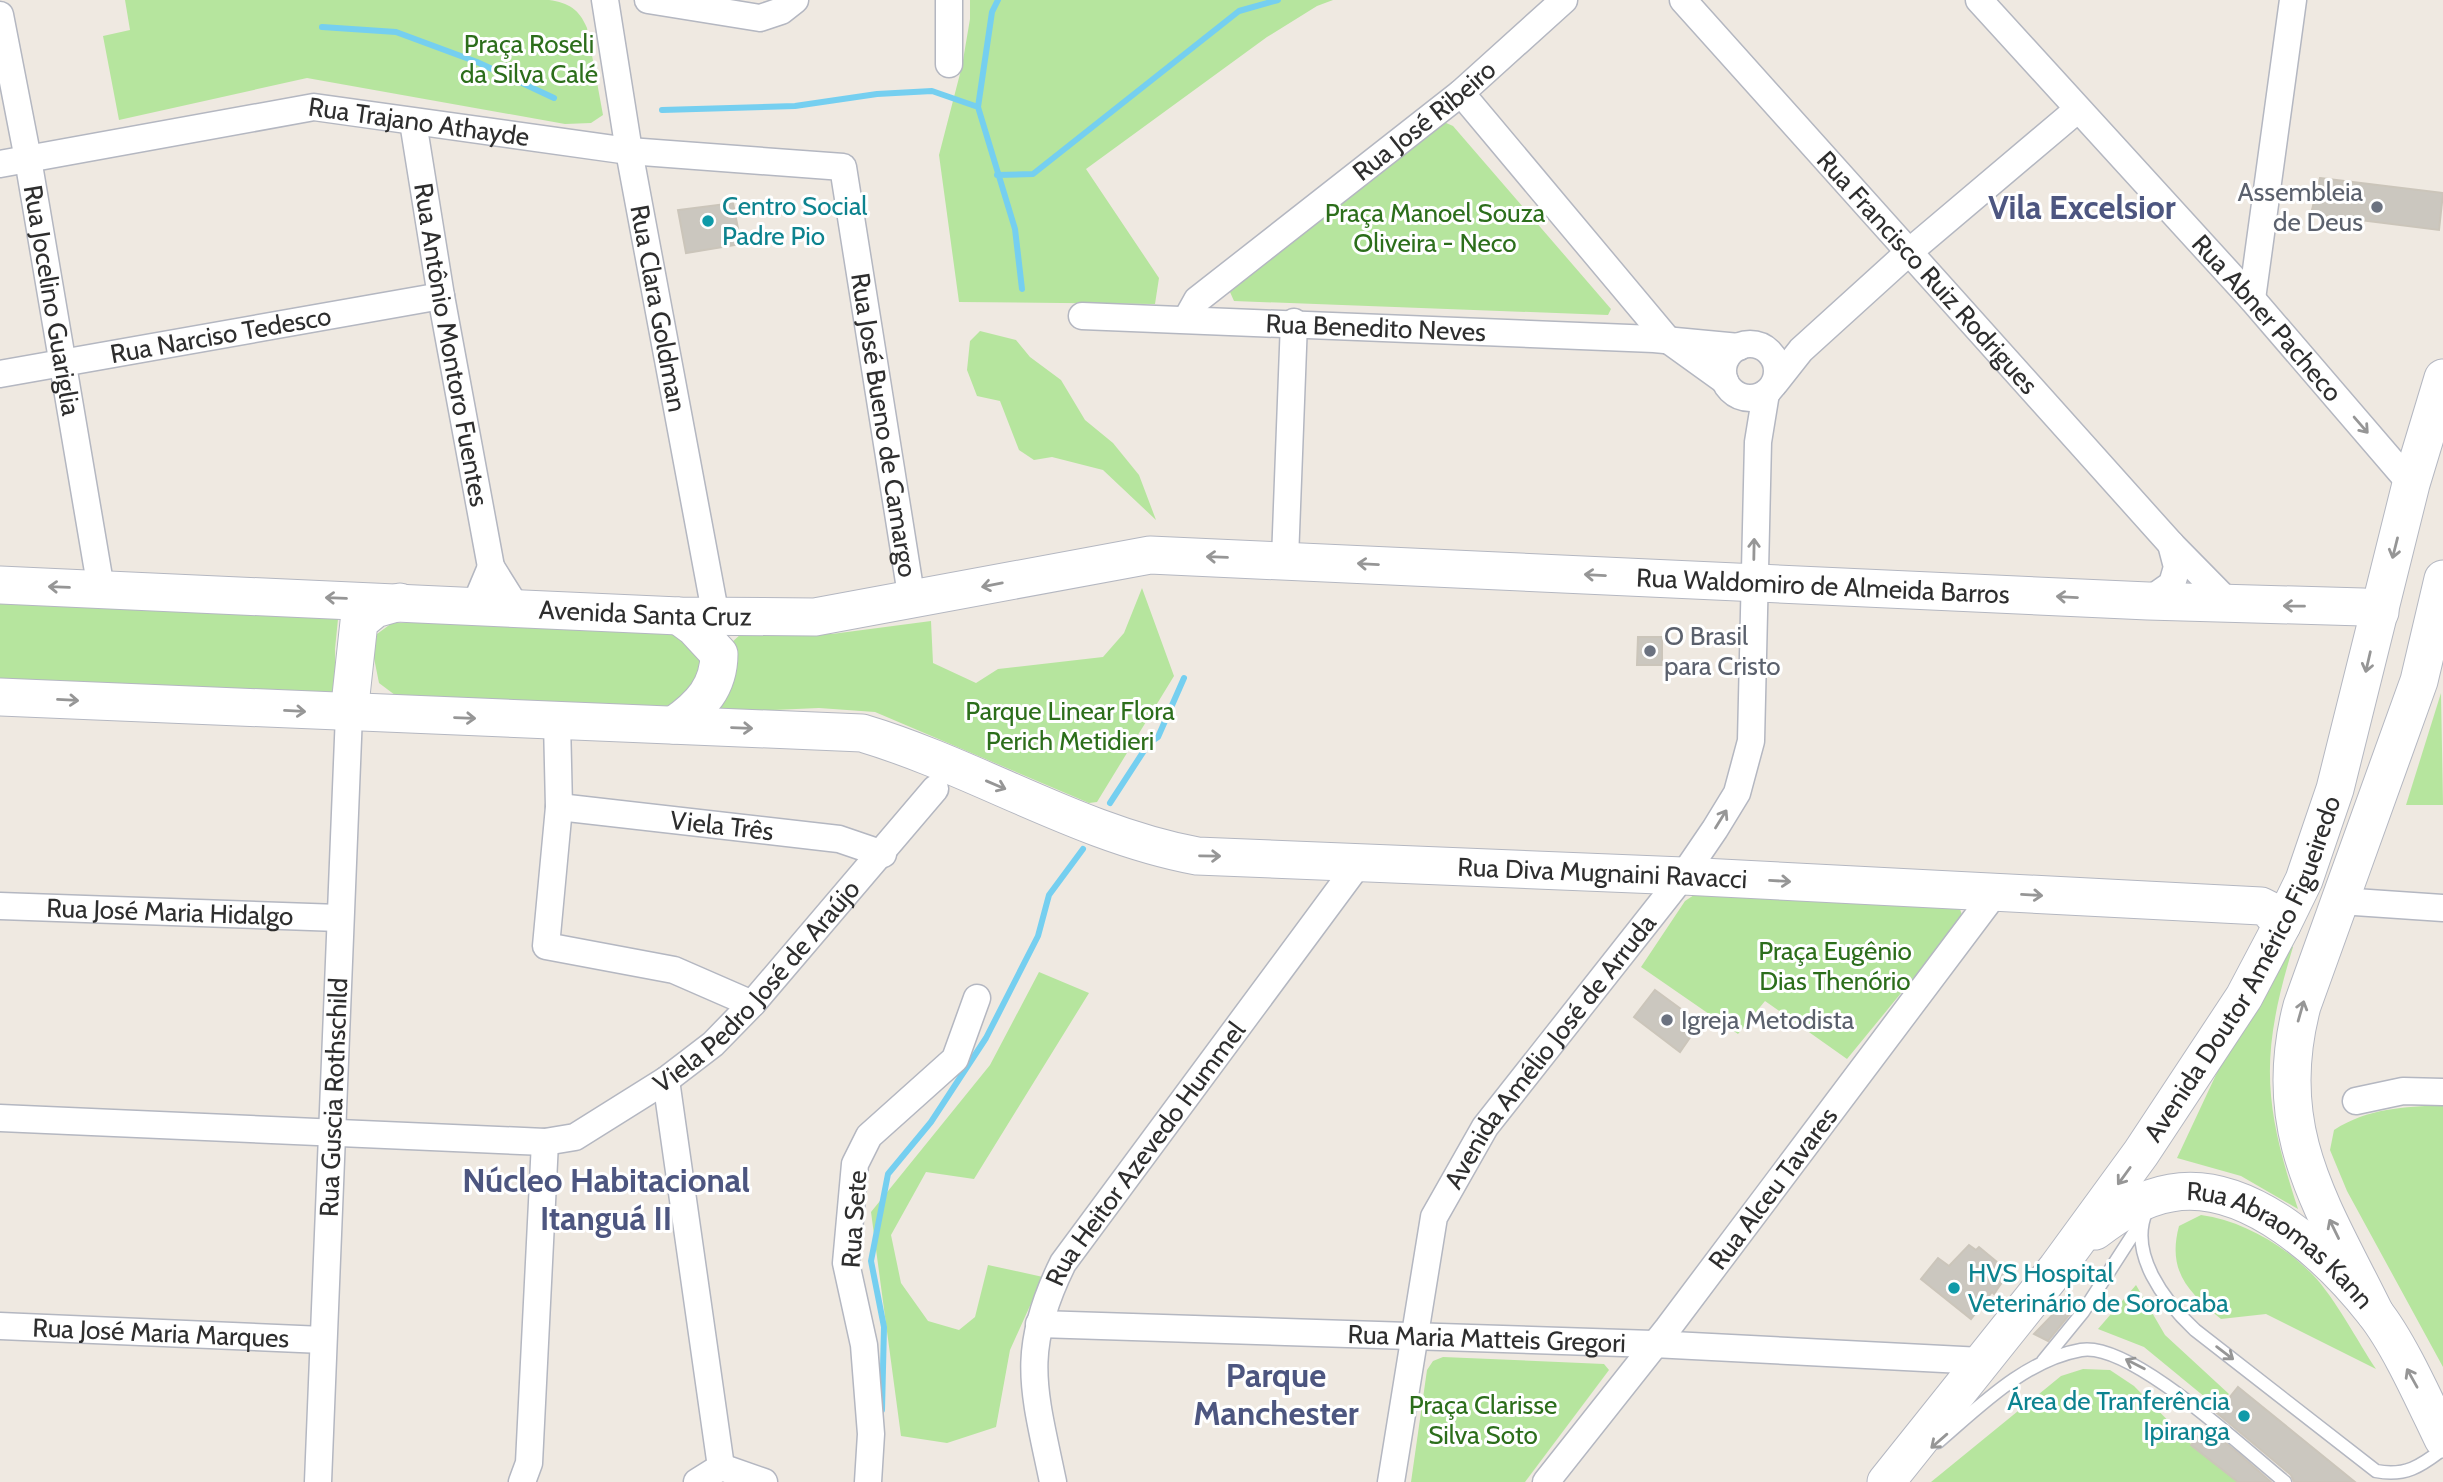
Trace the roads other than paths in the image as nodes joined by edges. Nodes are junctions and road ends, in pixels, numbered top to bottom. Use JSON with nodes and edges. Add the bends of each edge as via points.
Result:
{"nodes":[{"id":1,"x":605,"y":0,"type":"edge"},
{"id":2,"x":648,"y":0,"type":"edge"},
{"id":3,"x":795,"y":0,"type":"edge"},
{"id":4,"x":949,"y":0,"type":"edge"},
{"id":5,"x":1564,"y":0,"type":"edge"},
{"id":6,"x":1683,"y":0,"type":"edge"},
{"id":7,"x":1979,"y":0,"type":"edge"},
{"id":8,"x":2292,"y":0,"type":"edge"},
{"id":9,"x":0,"y":15,"type":"edge"},
{"id":10,"x":949,"y":64,"type":"dead end"},
{"id":11,"x":1461,"y":93,"type":"junction"},
{"id":12,"x":2077,"y":110,"type":"junction"},
{"id":13,"x":413,"y":122,"type":"junction"},
{"id":14,"x":629,"y":151,"type":"junction"},
{"id":15,"x":28,"y":159,"type":"junction"},
{"id":16,"x":0,"y":164,"type":"edge"},
{"id":17,"x":844,"y":167,"type":"joint"},
{"id":18,"x":1909,"y":252,"type":"junction"},
{"id":19,"x":441,"y":296,"type":"junction"},
{"id":20,"x":2252,"y":299,"type":"junction"},
{"id":21,"x":1082,"y":316,"type":"dead end"},
{"id":22,"x":1187,"y":318,"type":"junction"},
{"id":23,"x":1294,"y":322,"type":"junction"},
{"id":24,"x":1828,"y":326,"type":"junction"},
{"id":25,"x":1668,"y":340,"type":"junction"},
{"id":26,"x":1751,"y":347,"type":"junction"},
{"id":27,"x":64,"y":363,"type":"junction"},
{"id":28,"x":0,"y":374,"type":"edge"},
{"id":29,"x":2443,"y":378,"type":"edge"},
{"id":30,"x":1725,"y":381,"type":"junction"},
{"id":31,"x":1771,"y":388,"type":"junction"},
{"id":32,"x":2443,"y":461,"type":"edge"},
{"id":33,"x":2411,"y":484,"type":"junction"},
{"id":34,"x":2171,"y":544,"type":"junction"},
{"id":35,"x":1285,"y":559,"type":"junction"},
{"id":36,"x":491,"y":567,"type":"junction"},
{"id":37,"x":2443,"y":579,"type":"edge"},
{"id":38,"x":1754,"y":583,"type":"junction"},
{"id":39,"x":0,"y":584,"type":"edge"},
{"id":40,"x":101,"y":589,"type":"junction"},
{"id":41,"x":404,"y":601,"type":"junction"},
{"id":42,"x":912,"y":601,"type":"junction"},
{"id":43,"x":2148,"y":601,"type":"junction"},
{"id":44,"x":2376,"y":603,"type":"junction"},
{"id":45,"x":2230,"y":604,"type":"junction"},
{"id":46,"x":475,"y":605,"type":"junction"},
{"id":47,"x":516,"y":607,"type":"junction"},
{"id":48,"x":679,"y":616,"type":"junction"},
{"id":49,"x":716,"y":617,"type":"junction"},
{"id":50,"x":359,"y":622,"type":"junction"},
{"id":51,"x":719,"y":654,"type":"junction"},
{"id":52,"x":2431,"y":682,"type":"edge"},
{"id":53,"x":0,"y":697,"type":"edge"},
{"id":54,"x":349,"y":714,"type":"junction"},
{"id":55,"x":397,"y":716,"type":"junction"},
{"id":56,"x":557,"y":722,"type":"junction"},
{"id":57,"x":674,"y":726,"type":"junction"},
{"id":58,"x":934,"y":774,"type":"junction"},
{"id":59,"x":559,"y":807,"type":"junction"},
{"id":60,"x":883,"y":854,"type":"junction"},
{"id":61,"x":2354,"y":857,"type":"junction"},
{"id":62,"x":1359,"y":863,"type":"junction"},
{"id":63,"x":1683,"y":876,"type":"junction"},
{"id":64,"x":1995,"y":893,"type":"junction"},
{"id":65,"x":2340,"y":901,"type":"junction"},
{"id":66,"x":0,"y":906,"type":"edge"},
{"id":67,"x":2443,"y":908,"type":"edge"},
{"id":68,"x":339,"y":918,"type":"junction"},
{"id":69,"x":2283,"y":925,"type":"junction"},
{"id":70,"x":977,"y":998,"type":"dead end"},
{"id":71,"x":752,"y":1004,"type":"junction"},
{"id":72,"x":666,"y":1080,"type":"junction"},
{"id":73,"x":2443,"y":1092,"type":"edge"},
{"id":74,"x":2356,"y":1101,"type":"dead end"},
{"id":75,"x":0,"y":1118,"type":"edge"},
{"id":76,"x":332,"y":1130,"type":"junction"},
{"id":77,"x":545,"y":1142,"type":"junction"},
{"id":78,"x":2147,"y":1209,"type":"junction"},
{"id":79,"x":2057,"y":1268,"type":"junction"},
{"id":80,"x":2375,"y":1312,"type":"junction"},
{"id":81,"x":1039,"y":1324,"type":"junction"},
{"id":82,"x":0,"y":1326,"type":"edge"},
{"id":83,"x":1415,"y":1337,"type":"junction"},
{"id":84,"x":323,"y":1340,"type":"junction"},
{"id":85,"x":1653,"y":1344,"type":"junction"},
{"id":86,"x":1934,"y":1359,"type":"junction"},
{"id":87,"x":1982,"y":1361,"type":"junction"},
{"id":88,"x":2043,"y":1362,"type":"junction"},
{"id":89,"x":1952,"y":1399,"type":"junction"},
{"id":90,"x":2443,"y":1439,"type":"edge"},
{"id":91,"x":2443,"y":1449,"type":"edge"},
{"id":92,"x":721,"y":1467,"type":"junction"},
{"id":93,"x":2410,"y":1477,"type":"edge"},
{"id":94,"x":318,"y":1482,"type":"edge"},
{"id":95,"x":522,"y":1482,"type":"edge"},
{"id":96,"x":697,"y":1482,"type":"edge"},
{"id":97,"x":764,"y":1482,"type":"edge"},
{"id":98,"x":868,"y":1482,"type":"edge"},
{"id":99,"x":1053,"y":1482,"type":"edge"},
{"id":100,"x":1391,"y":1482,"type":"edge"},
{"id":101,"x":1546,"y":1482,"type":"edge"},
{"id":102,"x":1886,"y":1482,"type":"edge"},
{"id":103,"x":1894,"y":1482,"type":"edge"},
{"id":104,"x":2285,"y":1482,"type":"edge"}],
"edges":[{"from":1,"to":14,"type":"street","name":"Rua Clara Goldman"},
{"from":2,"to":3,"type":"street","via":[[760,18]]},
{"from":4,"to":10,"type":"street"},
{"from":5,"to":11,"type":"street","name":"Rua José Ribeiro"},
{"from":6,"to":18,"type":"street","name":"Rua Francisco Ruiz Rodrigues"},
{"from":7,"to":12,"type":"street","name":"Rua Abner Pacheco"},
{"from":8,"to":20,"type":"street"},
{"from":9,"to":15,"type":"street","name":"Rua Jocelino Guariglia"},
{"from":11,"to":22,"type":"street","name":"Rua José Ribeiro","via":[[1197,300]]},
{"from":11,"to":25,"type":"street"},
{"from":12,"to":18,"type":"street"},
{"from":12,"to":20,"type":"street","name":"Rua Abner Pacheco"},
{"from":13,"to":14,"type":"street","name":"Rua Trajano Athayde"},
{"from":13,"to":15,"type":"street","name":"Rua Trajano Athayde","via":[[314,107]]},
{"from":13,"to":19,"type":"street","name":"Rua Antônio Montoro Fuentes"},
{"from":14,"to":17,"type":"street","name":"Rua Trajano Athayde"},
{"from":14,"to":49,"type":"street","name":"Rua Clara Goldman"},
{"from":15,"to":16,"type":"street","name":"Rua Trajano Athayde"},
{"from":15,"to":27,"type":"street","name":"Rua Jocelino Guariglia"},
{"from":17,"to":42,"type":"street","name":"Rua José Bueno de Camargo"},
{"from":18,"to":24,"type":"street"},
{"from":18,"to":34,"type":"street","name":"Rua Francisco Ruiz Rodrigues"},
{"from":19,"to":27,"type":"street","name":"Rua Narciso Tedesco"},
{"from":19,"to":36,"type":"street","name":"Rua Antônio Montoro Fuentes"},
{"from":20,"to":33,"type":"street","name":"Rua Abner Pacheco","one_way":true},
{"from":21,"to":22,"type":"street","name":"Rua Benedito Neves"},
{"from":22,"to":23,"type":"street","name":"Rua Benedito Neves"},
{"from":23,"to":25,"type":"street","name":"Rua Benedito Neves"},
{"from":23,"to":35,"type":"street"},
{"from":24,"to":26,"type":"street","name":"Rua Benedito Neves","via":[[1778,349]]},
{"from":24,"to":31,"type":"street","via":[[1783,369]]},
{"from":25,"to":26,"type":"street","name":"Rua Benedito Neves"},
{"from":25,"to":30,"type":"street"},
{"from":26,"to":30,"type":"street","via":[[1727,357]]},
{"from":26,"to":31,"type":"street","name":"Avenida Amélio José de Arruda","via":[[1769,352],[1777,367]]},
{"from":27,"to":28,"type":"street","name":"Rua Narciso Tedesco"},
{"from":27,"to":40,"type":"street","name":"Rua Jocelino Guariglia"},
{"from":29,"to":33,"type":"main road","name":"Avenida Doutor Américo Figueiredo"},
{"from":30,"to":31,"type":"street","via":[[1743,397]]},
{"from":38,"to":31,"type":"street","name":"Avenida Amélio José de Arruda","one_way":true,"via":[[1758,442]]},
{"from":32,"to":33,"type":"main road"},
{"from":33,"to":44,"type":"main road","name":"Avenida Doutor Américo Figueiredo","one_way":true},
{"from":34,"to":43,"type":"street","via":[[2177,567],[2172,584]]},
{"from":34,"to":45,"type":"street","name":"Rua Francisco Ruiz Rodrigues"},
{"from":38,"to":35,"type":"main road","name":"Rua Waldomiro de Almeida Barros","one_way":true},
{"from":35,"to":42,"type":"main road","name":"Avenida Santa Cruz","one_way":true,"via":[[1150,555]]},
{"from":36,"to":46,"type":"street"},
{"from":36,"to":47,"type":"street","name":"Rua Antônio Montoro Fuentes"},
{"from":37,"to":52,"type":"main road","name":"Avenida Doutor Américo Figueiredo"},
{"from":43,"to":38,"type":"main road","name":"Rua Waldomiro de Almeida Barros","one_way":true},
{"from":63,"to":38,"type":"street","name":"Avenida Amélio José de Arruda","one_way":true,"via":[[1737,793],[1747,766]]},
{"from":40,"to":39,"type":"main road","name":"Avenida Santa Cruz","one_way":true},
{"from":41,"to":40,"type":"main road","name":"Avenida Santa Cruz","one_way":true},
{"from":41,"to":46,"type":"main road","name":"Avenida Santa Cruz"},
{"from":41,"to":50,"type":"main road","via":[[375,609]]},
{"from":42,"to":49,"type":"main road","name":"Avenida Santa Cruz","via":[[815,617]]},
{"from":43,"to":45,"type":"main road","name":"Rua Waldomiro de Almeida Barros"},
{"from":44,"to":45,"type":"main road","name":"Rua Waldomiro de Almeida Barros","one_way":true},
{"from":44,"to":61,"type":"main road","via":[[2398,653],[2398,688]]},
{"from":44,"to":69,"type":"main road","name":"Avenida Doutor Américo Figueiredo","one_way":true,"via":[[2335,789],[2304,880]]},
{"from":46,"to":47,"type":"main road","name":"Avenida Santa Cruz"},
{"from":47,"to":48,"type":"main road","name":"Avenida Santa Cruz"},
{"from":48,"to":49,"type":"main road","name":"Avenida Santa Cruz"},
{"from":48,"to":51,"type":"main road"},
{"from":49,"to":51,"type":"main road"},
{"from":50,"to":54,"type":"main road"},
{"from":50,"to":55,"type":"main road","via":[[359,675]]},
{"from":51,"to":57,"type":"main road","via":[[719,669],[710,691]]},
{"from":52,"to":61,"type":"main road","name":"Avenida Doutor Américo Figueiredo"},
{"from":53,"to":54,"type":"main road","one_way":true},
{"from":54,"to":55,"type":"main road"},
{"from":54,"to":68,"type":"street","name":"Rua Guscia Rothschild"},
{"from":55,"to":56,"type":"main road","one_way":true},
{"from":56,"to":57,"type":"main road"},
{"from":56,"to":59,"type":"street"},
{"from":57,"to":58,"type":"main road","one_way":true,"via":[[862,733]]},
{"from":58,"to":60,"type":"street","name":"Viela Pedro José de Araújo"},
{"from":58,"to":62,"type":"main road","name":"Rua Diva Mugnaini Ravacci","one_way":true,"via":[[1154,848],[1197,856]]},
{"from":59,"to":60,"type":"street","name":"Viela Três","via":[[839,839]]},
{"from":59,"to":71,"type":"street","via":[[547,946],[674,970]]},
{"from":60,"to":71,"type":"street","name":"Viela Pedro José de Araújo"},
{"from":61,"to":65,"type":"main road","name":"Avenida Doutor Américo Figueiredo"},
{"from":62,"to":63,"type":"main road","name":"Rua Diva Mugnaini Ravacci"},
{"from":62,"to":81,"type":"street","name":"Rua Heitor Azevedo Hummel","via":[[1063,1263],[1045,1299]]},
{"from":63,"to":64,"type":"main road","name":"Rua Diva Mugnaini Ravacci","one_way":true},
{"from":63,"to":83,"type":"street","name":"Avenida Amélio José de Arruda","via":[[1485,1127],[1434,1217]]},
{"from":64,"to":69,"type":"main road","name":"Rua Diva Mugnaini Ravacci","one_way":true,"via":[[2261,906]]},
{"from":64,"to":85,"type":"street","name":"Rua Alceu Tavares"},
{"from":65,"to":67,"type":"street"},
{"from":80,"to":65,"type":"main road","name":"Avenida Doutor Américo Figueiredo","one_way":true,"via":[[2305,1167],[2291,1104],[2293,1039]]},
{"from":66,"to":68,"type":"street","name":"Rua José Maria Hidalgo"},
{"from":68,"to":76,"type":"street","name":"Rua Guscia Rothschild"},
{"from":69,"to":79,"type":"main road","name":"Avenida Doutor Américo Figueiredo","one_way":true,"via":[[2222,1031]]},
{"from":70,"to":98,"type":"street","name":"Rua Sete","via":[[955,1059],[869,1136],[855,1164],[846,1263],[864,1345],[871,1434]]},
{"from":71,"to":72,"type":"street","name":"Viela Pedro José de Araújo","via":[[713,1044]]},
{"from":72,"to":77,"type":"street","name":"Viela Pedro José de Araújo","via":[[575,1137]]},
{"from":72,"to":92,"type":"street"},
{"from":73,"to":74,"type":"street","via":[[2403,1091]]},
{"from":75,"to":76,"type":"street","name":"Viela Pedro José de Araújo"},
{"from":76,"to":77,"type":"street","name":"Viela Pedro José de Araújo"},
{"from":76,"to":84,"type":"street","name":"Rua Guscia Rothschild"},
{"from":77,"to":95,"type":"street","via":[[529,1463]]},
{"from":78,"to":79,"type":"main road","name":"Rua Abraomas Kann","via":[[2125,1210],[2092,1233]]},
{"from":78,"to":80,"type":"main road","name":"Rua Abraomas Kann","via":[[2173,1192],[2209,1193],[2255,1209],[2308,1243]]},
{"from":78,"to":88,"type":"lane","via":[[2083,1312]]},
{"from":78,"to":93,"type":"lane","one_way":true,"via":[[2143,1251],[2171,1308],[2376,1471]]},
{"from":79,"to":87,"type":"main road","name":"Avenida Doutor Américo Figueiredo"},
{"from":90,"to":80,"type":"main road","name":"Rua Abraomas Kann","one_way":true},
{"from":81,"to":83,"type":"street","name":"Rua Maria Matteis Gregori"},
{"from":81,"to":99,"type":"street","name":"Rua Heitor Azevedo Hummel","via":[[1033,1376]]},
{"from":82,"to":84,"type":"street","name":"Rua José Maria Marques"},
{"from":83,"to":85,"type":"street","name":"Rua Maria Matteis Gregori"},
{"from":83,"to":100,"type":"street","name":"Avenida Amélio José de Arruda"},
{"from":84,"to":94,"type":"street","name":"Rua Guscia Rothschild"},
{"from":85,"to":86,"type":"street","name":"Rua Maria Matteis Gregori"},
{"from":85,"to":101,"type":"street","name":"Rua Alceu Tavares"},
{"from":86,"to":87,"type":"street","name":"Rua Maria Matteis Gregori"},
{"from":86,"to":89,"type":"street","via":[[1953,1380]]},
{"from":87,"to":89,"type":"main road","name":"Avenida Doutor Américo Figueiredo"},
{"from":88,"to":103,"type":"lane","one_way":true,"via":[[2004,1387]]},
{"from":104,"to":88,"type":"lane","one_way":true,"via":[[2144,1368],[2096,1349]]},
{"from":89,"to":102,"type":"main road","name":"Avenida Doutor Américo Figueiredo"},
{"from":91,"to":93,"type":"lane"},
{"from":92,"to":96,"type":"street"},
{"from":92,"to":97,"type":"street"}]}
